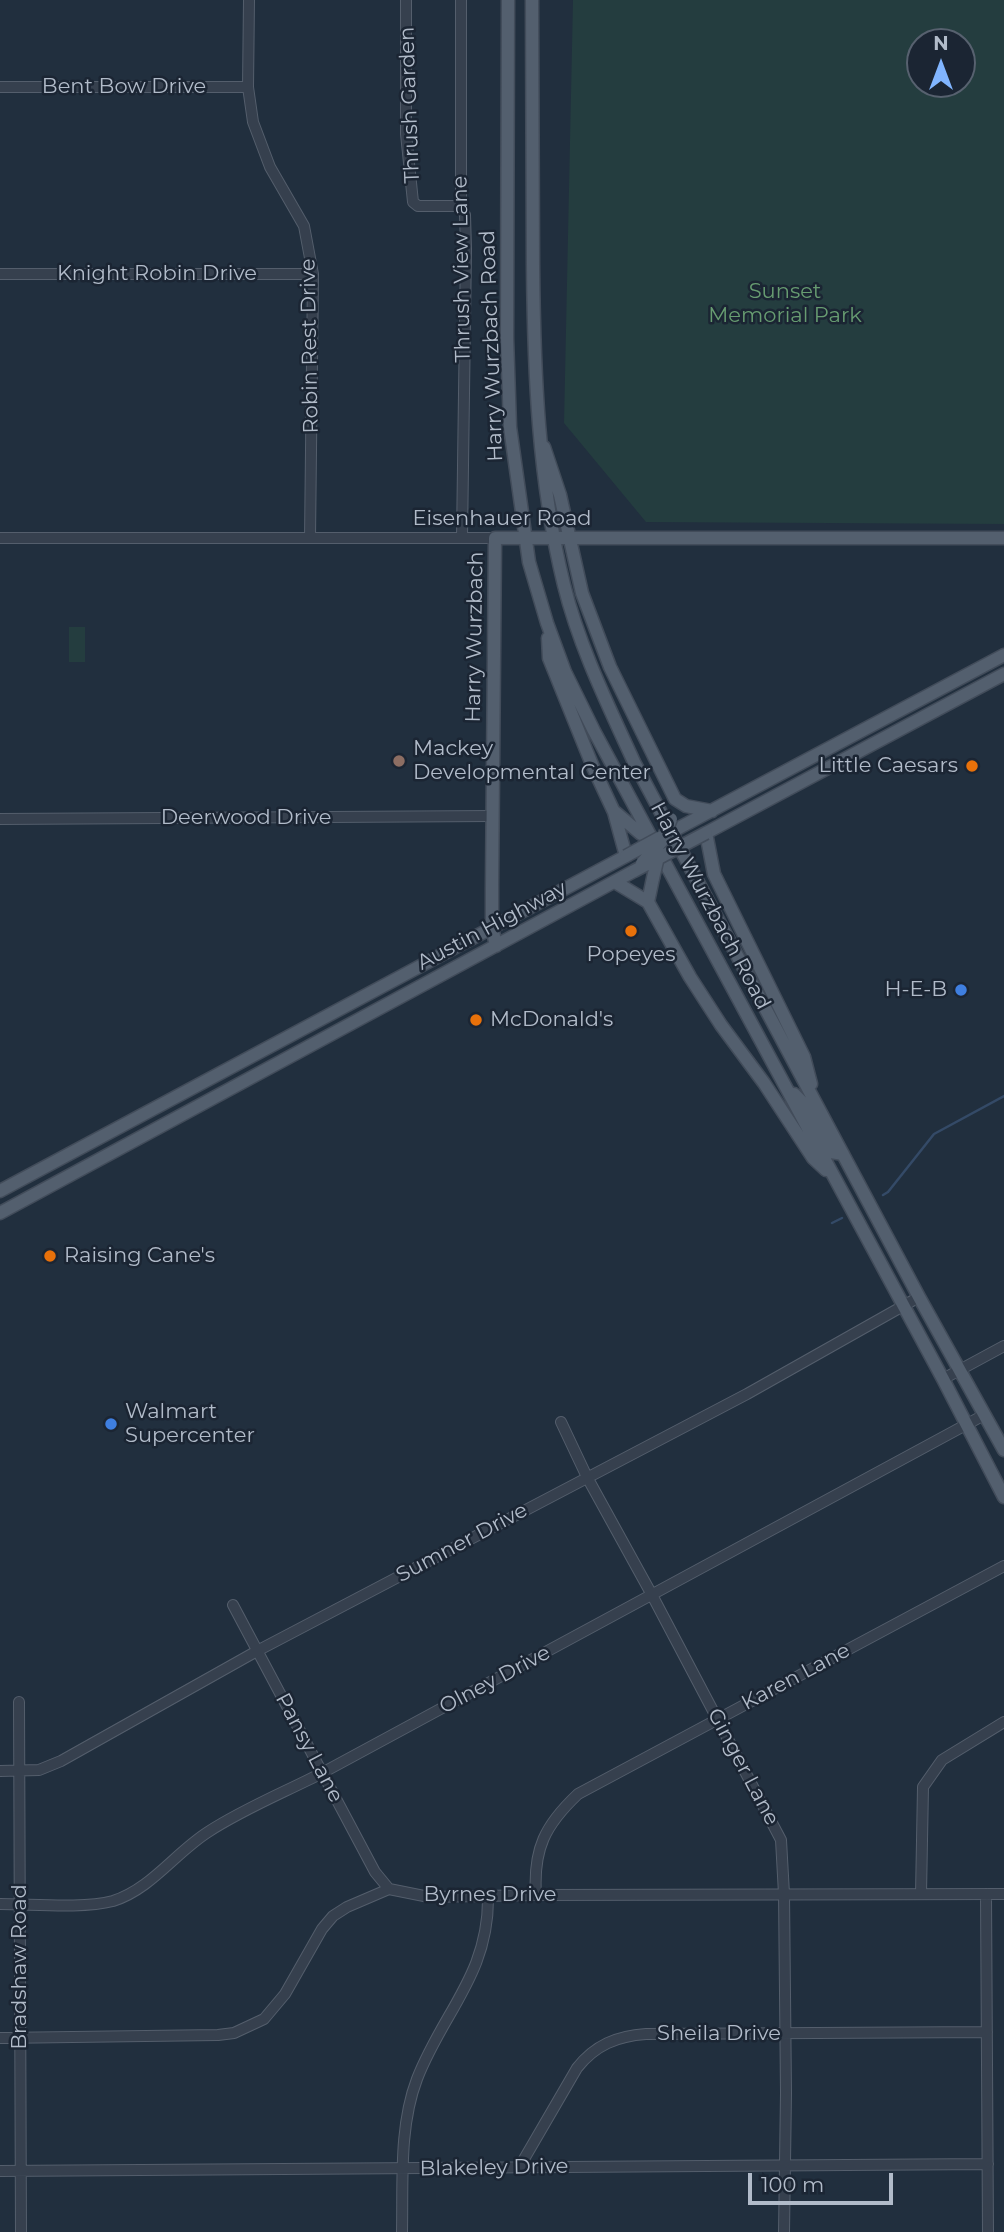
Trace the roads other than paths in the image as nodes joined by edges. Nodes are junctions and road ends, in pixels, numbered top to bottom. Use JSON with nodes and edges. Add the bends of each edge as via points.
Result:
{"nodes":[{"id":1,"x":249,"y":0,"type":"edge"},
{"id":2,"x":406,"y":0,"type":"edge"},
{"id":3,"x":461,"y":0,"type":"edge"},
{"id":4,"x":508,"y":0,"type":"edge"},
{"id":5,"x":532,"y":0,"type":"edge"},
{"id":6,"x":0,"y":87,"type":"edge"},
{"id":7,"x":248,"y":87,"type":"junction"},
{"id":8,"x":461,"y":206,"type":"junction"},
{"id":9,"x":0,"y":274,"type":"edge"},
{"id":10,"x":313,"y":274,"type":"junction"},
{"id":11,"x":539,"y":433,"type":"junction"},
{"id":12,"x":0,"y":538,"type":"edge"},
{"id":13,"x":310,"y":538,"type":"junction"},
{"id":14,"x":462,"y":538,"type":"junction"},
{"id":15,"x":495,"y":538,"type":"junction"},
{"id":16,"x":524,"y":538,"type":"junction"},
{"id":17,"x":553,"y":538,"type":"junction"},
{"id":18,"x":570,"y":538,"type":"junction"},
{"id":19,"x":1004,"y":538,"type":"edge"},
{"id":20,"x":547,"y":623,"type":"junction"},
{"id":21,"x":1004,"y":655,"type":"edge"},
{"id":22,"x":1004,"y":674,"type":"edge"},
{"id":23,"x":802,"y":762,"type":"junction"},
{"id":24,"x":675,"y":799,"type":"junction"},
{"id":25,"x":712,"y":810,"type":"junction"},
{"id":26,"x":748,"y":810,"type":"junction"},
{"id":27,"x":614,"y":812,"type":"junction"},
{"id":28,"x":493,"y":816,"type":"junction"},
{"id":29,"x":0,"y":819,"type":"edge"},
{"id":30,"x":706,"y":833,"type":"junction"},
{"id":31,"x":665,"y":845,"type":"junction"},
{"id":32,"x":626,"y":856,"type":"junction"},
{"id":33,"x":713,"y":874,"type":"junction"},
{"id":34,"x":615,"y":882,"type":"junction"},
{"id":35,"x":648,"y":902,"type":"junction"},
{"id":36,"x":492,"y":927,"type":"junction"},
{"id":37,"x":496,"y":946,"type":"junction"},
{"id":38,"x":782,"y":1081,"type":"junction"},
{"id":39,"x":815,"y":1102,"type":"junction"},
{"id":40,"x":843,"y":1154,"type":"junction"},
{"id":41,"x":834,"y":1178,"type":"junction"},
{"id":42,"x":0,"y":1191,"type":"edge"},
{"id":43,"x":0,"y":1213,"type":"edge"},
{"id":44,"x":919,"y":1297,"type":"junction"},
{"id":45,"x":904,"y":1307,"type":"junction"},
{"id":46,"x":1004,"y":1346,"type":"edge"},
{"id":47,"x":960,"y":1370,"type":"junction"},
{"id":48,"x":943,"y":1379,"type":"junction"},
{"id":49,"x":985,"y":1415,"type":"junction"},
{"id":50,"x":561,"y":1422,"type":"dead end"},
{"id":51,"x":968,"y":1425,"type":"junction"},
{"id":52,"x":1004,"y":1450,"type":"edge"},
{"id":53,"x":587,"y":1477,"type":"junction"},
{"id":54,"x":1004,"y":1497,"type":"edge"},
{"id":55,"x":1004,"y":1566,"type":"edge"},
{"id":56,"x":652,"y":1595,"type":"junction"},
{"id":57,"x":233,"y":1605,"type":"dead end"},
{"id":58,"x":257,"y":1651,"type":"junction"},
{"id":59,"x":19,"y":1702,"type":"dead end"},
{"id":60,"x":717,"y":1718,"type":"junction"},
{"id":61,"x":1004,"y":1722,"type":"edge"},
{"id":62,"x":0,"y":1771,"type":"edge"},
{"id":63,"x":19,"y":1771,"type":"junction"},
{"id":64,"x":322,"y":1773,"type":"junction"},
{"id":65,"x":389,"y":1889,"type":"junction"},
{"id":66,"x":784,"y":1894,"type":"junction"},
{"id":67,"x":921,"y":1894,"type":"junction"},
{"id":68,"x":986,"y":1894,"type":"junction"},
{"id":69,"x":1004,"y":1894,"type":"edge"},
{"id":70,"x":536,"y":1895,"type":"junction"},
{"id":71,"x":488,"y":1897,"type":"junction"},
{"id":72,"x":0,"y":1904,"type":"edge"},
{"id":73,"x":20,"y":1904,"type":"junction"},
{"id":74,"x":987,"y":2032,"type":"junction"},
{"id":75,"x":785,"y":2034,"type":"junction"},
{"id":76,"x":0,"y":2038,"type":"edge"},
{"id":77,"x":21,"y":2038,"type":"junction"},
{"id":78,"x":988,"y":2164,"type":"junction"},
{"id":79,"x":520,"y":2166,"type":"junction"},
{"id":80,"x":784,"y":2166,"type":"junction"},
{"id":81,"x":402,"y":2169,"type":"junction"},
{"id":82,"x":0,"y":2171,"type":"edge"},
{"id":83,"x":20,"y":2171,"type":"junction"},
{"id":84,"x":21,"y":2232,"type":"edge"},
{"id":85,"x":402,"y":2232,"type":"edge"},
{"id":86,"x":784,"y":2232,"type":"edge"},
{"id":87,"x":988,"y":2232,"type":"edge"}],
"edges":[{"from":1,"to":7,"type":"street","name":"Robin Rest Drive"},
{"from":2,"to":8,"type":"street","name":"Thrush Garden","via":[[407,134],[413,202],[418,206]]},
{"from":3,"to":8,"type":"street","name":"Thrush View Lane"},
{"from":4,"to":16,"type":"main road","name":"Harry Wurzbach Road","via":[[510,427]]},
{"from":5,"to":11,"type":"main road","name":"Harry Wurzbach Road","via":[[534,359]]},
{"from":6,"to":7,"type":"street","name":"Bent Bow Drive"},
{"from":7,"to":10,"type":"street","name":"Robin Rest Drive","via":[[258,141],[300,216]]},
{"from":8,"to":14,"type":"street","name":"Thrush View Lane","via":[[466,249]]},
{"from":9,"to":10,"type":"street","name":"Knight Robin Drive"},
{"from":10,"to":13,"type":"street","name":"Robin Rest Drive"},
{"from":11,"to":17,"type":"main road","name":"Harry Wurzbach Road"},
{"from":11,"to":18,"type":"main road"},
{"from":12,"to":13,"type":"street","name":"Eisenhauer Road"},
{"from":13,"to":14,"type":"street","name":"Eisenhauer Road"},
{"from":14,"to":15,"type":"street","name":"Eisenhauer Road"},
{"from":15,"to":16,"type":"main road","name":"Eisenhauer Road"},
{"from":15,"to":28,"type":"main road","name":"Harry Wurzbach"},
{"from":16,"to":17,"type":"main road","name":"Eisenhauer Road"},
{"from":16,"to":20,"type":"main road","name":"Harry Wurzbach Road"},
{"from":17,"to":18,"type":"main road","name":"Eisenhauer Road"},
{"from":17,"to":39,"type":"main road","name":"Harry Wurzbach Road","via":[[580,636],[634,762]]},
{"from":18,"to":19,"type":"main road","name":"Eisenhauer Road"},
{"from":18,"to":24,"type":"main road","via":[[582,593],[601,643]]},
{"from":20,"to":27,"type":"main road","via":[[549,658]]},
{"from":20,"to":38,"type":"main road","name":"Harry Wurzbach Road","via":[[594,731]]},
{"from":21,"to":23,"type":"main road","name":"Austin Highway"},
{"from":22,"to":26,"type":"main road","name":"Austin Highway"},
{"from":23,"to":25,"type":"main road","name":"Austin Highway"},
{"from":23,"to":26,"type":"main road","via":[[803,776],[754,802]]},
{"from":24,"to":25,"type":"main road","via":[[686,806]]},
{"from":24,"to":31,"type":"main road","bridge":true},
{"from":25,"to":31,"type":"main road","name":"Austin Highway"},
{"from":26,"to":30,"type":"main road","name":"Austin Highway"},
{"from":27,"to":31,"type":"main road"},
{"from":27,"to":32,"type":"main road"},
{"from":28,"to":29,"type":"street","name":"Deerwood Drive"},
{"from":28,"to":36,"type":"main road","name":"Harry Wurzbach"},
{"from":30,"to":31,"type":"main road","name":"Austin Highway","bridge":true},
{"from":30,"to":33,"type":"main road"},
{"from":31,"to":32,"type":"main road","name":"Austin Highway","bridge":true},
{"from":31,"to":33,"type":"main road"},
{"from":31,"to":34,"type":"main road","name":"Austin Highway","bridge":true},
{"from":31,"to":35,"type":"main road","bridge":true},
{"from":32,"to":36,"type":"main road","name":"Austin Highway"},
{"from":33,"to":39,"type":"main road","via":[[804,1057]]},
{"from":34,"to":35,"type":"main road"},
{"from":34,"to":37,"type":"main road","name":"Austin Highway"},
{"from":35,"to":41,"type":"main road","via":[[721,1025],[813,1158]]},
{"from":36,"to":37,"type":"main road","name":"Harry Wurzbach"},
{"from":36,"to":42,"type":"main road","name":"Austin Highway"},
{"from":37,"to":43,"type":"main road","name":"Austin Highway"},
{"from":38,"to":40,"type":"main road","via":[[805,1105],[831,1153]]},
{"from":38,"to":41,"type":"main road","name":"Harry Wurzbach Road"},
{"from":39,"to":40,"type":"main road","name":"Harry Wurzbach Road"},
{"from":40,"to":44,"type":"main road","name":"Harry Wurzbach Road"},
{"from":41,"to":45,"type":"main road","name":"Harry Wurzbach Road"},
{"from":44,"to":45,"type":"street","name":"Sumner Drive"},
{"from":44,"to":47,"type":"main road","name":"Harry Wurzbach Road"},
{"from":45,"to":48,"type":"main road","name":"Harry Wurzbach Road"},
{"from":45,"to":53,"type":"street","name":"Sumner Drive"},
{"from":46,"to":47,"type":"street"},
{"from":47,"to":48,"type":"street"},
{"from":47,"to":49,"type":"main road","name":"Harry Wurzbach Road"},
{"from":48,"to":51,"type":"main road","name":"Harry Wurzbach Road"},
{"from":49,"to":51,"type":"street","name":"Olney Drive"},
{"from":49,"to":52,"type":"main road","name":"Harry Wurzbach Road"},
{"from":50,"to":53,"type":"street","name":"Ginger Lane"},
{"from":51,"to":54,"type":"main road","name":"Harry Wurzbach Road"},
{"from":51,"to":56,"type":"street","name":"Olney Drive"},
{"from":53,"to":56,"type":"street","name":"Ginger Lane"},
{"from":53,"to":58,"type":"street","name":"Sumner Drive"},
{"from":55,"to":60,"type":"street","name":"Karen Lane"},
{"from":56,"to":60,"type":"street","name":"Ginger Lane"},
{"from":56,"to":64,"type":"street","name":"Olney Drive"},
{"from":57,"to":58,"type":"street","name":"Pansy Lane"},
{"from":58,"to":63,"type":"street","name":"Sumner Drive","via":[[61,1761],[39,1770]]},
{"from":58,"to":64,"type":"street","name":"Pansy Lane"},
{"from":59,"to":63,"type":"street","name":"Bradshaw Road"},
{"from":60,"to":66,"type":"street","name":"Ginger Lane","via":[[781,1840]]},
{"from":60,"to":70,"type":"street","name":"Karen Lane","via":[[586,1789],[563,1808],[545,1831],[535,1863]]},
{"from":61,"to":67,"type":"street","via":[[942,1760],[923,1787]]},
{"from":62,"to":63,"type":"street","name":"Sumner Drive"},
{"from":63,"to":73,"type":"street","name":"Bradshaw Road"},
{"from":64,"to":65,"type":"street","name":"Pansy Lane","via":[[375,1872]]},
{"from":64,"to":73,"type":"street","name":"Olney Drive","via":[[211,1830],[123,1897],[92,1904]]},
{"from":65,"to":71,"type":"street","name":"Byrnes Drive","via":[[429,1897]]},
{"from":65,"to":77,"type":"street","via":[[333,1916],[276,2007],[250,2028],[218,2035]]},
{"from":66,"to":67,"type":"street","name":"Byrnes Drive"},
{"from":66,"to":70,"type":"street","name":"Byrnes Drive"},
{"from":66,"to":75,"type":"street","name":"Ginger Lane"},
{"from":67,"to":68,"type":"street","name":"Byrnes Drive"},
{"from":68,"to":69,"type":"street","name":"Byrnes Drive"},
{"from":68,"to":74,"type":"street"},
{"from":70,"to":71,"type":"street","name":"Byrnes Drive"},
{"from":71,"to":81,"type":"street","via":[[477,1964],[416,2082]]},
{"from":72,"to":73,"type":"street","name":"Olney Drive"},
{"from":73,"to":77,"type":"street","name":"Bradshaw Road"},
{"from":74,"to":75,"type":"street","name":"Sheila Drive"},
{"from":74,"to":78,"type":"street"},
{"from":75,"to":79,"type":"street","name":"Sheila Drive","via":[[646,2034],[611,2040],[588,2054],[577,2068]]},
{"from":75,"to":80,"type":"street","name":"Ginger Lane"},
{"from":76,"to":77,"type":"street"},
{"from":77,"to":83,"type":"street","name":"Bradshaw Road"},
{"from":78,"to":80,"type":"street","name":"Blakeley Drive"},
{"from":78,"to":87,"type":"street"},
{"from":79,"to":80,"type":"street","name":"Blakeley Drive"},
{"from":79,"to":81,"type":"street","name":"Blakeley Drive"},
{"from":80,"to":86,"type":"street","name":"Ginger Lane"},
{"from":81,"to":83,"type":"street","name":"Blakeley Drive"},
{"from":81,"to":85,"type":"street"},
{"from":82,"to":83,"type":"street","name":"Blakeley Drive"},
{"from":83,"to":84,"type":"street","name":"Bradshaw Road"}]}
